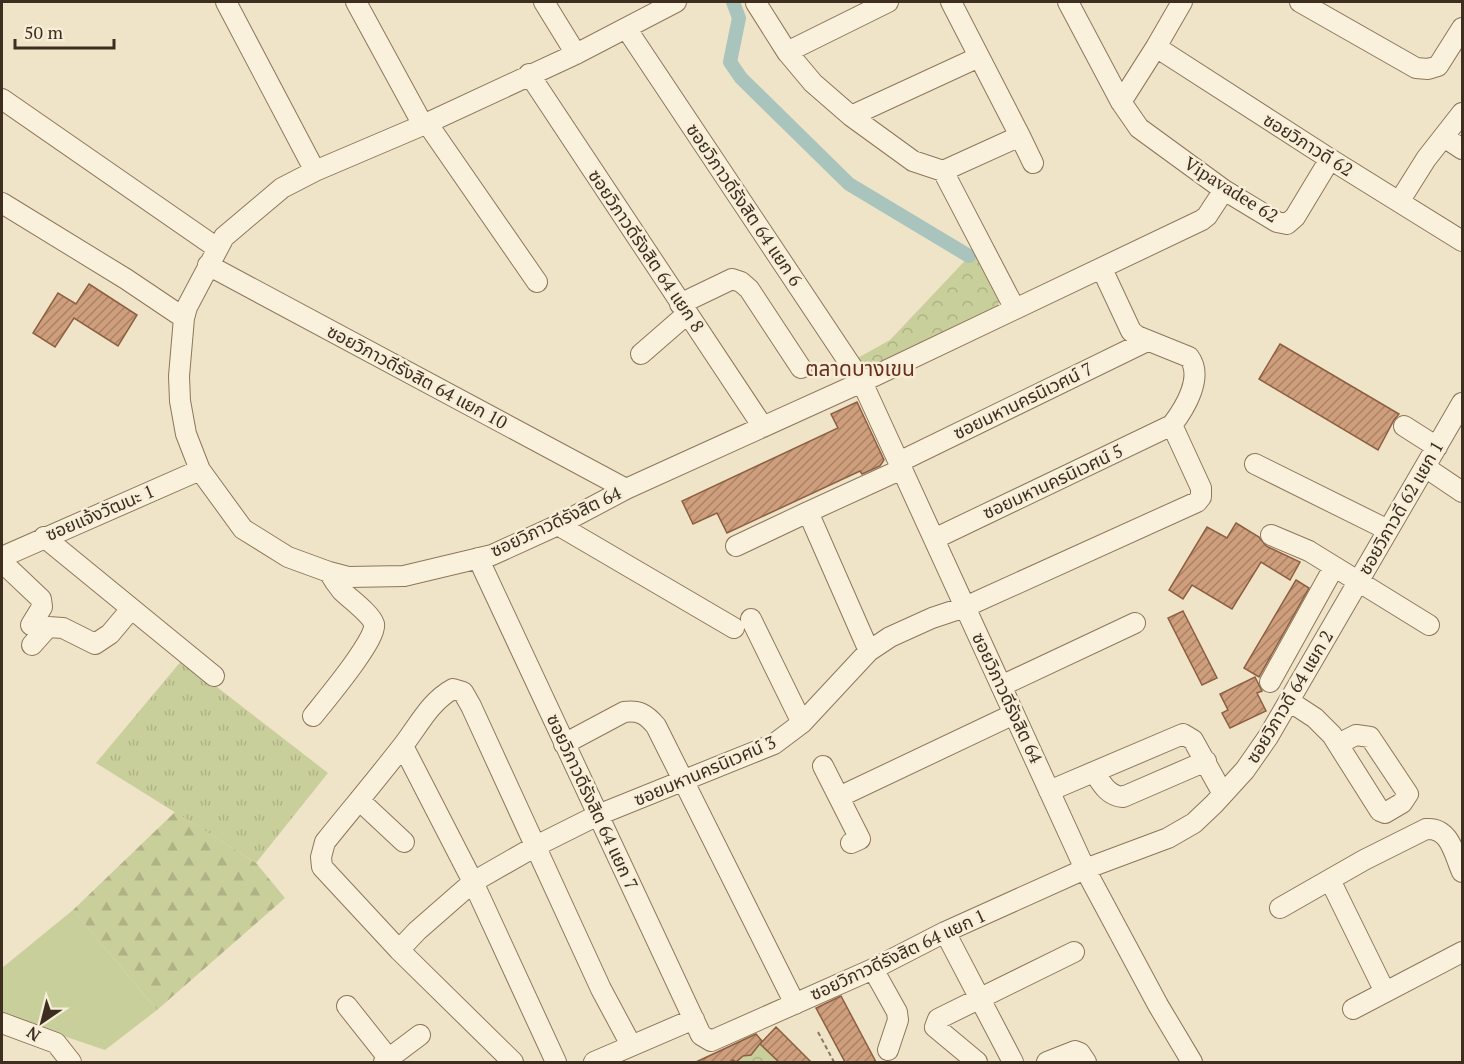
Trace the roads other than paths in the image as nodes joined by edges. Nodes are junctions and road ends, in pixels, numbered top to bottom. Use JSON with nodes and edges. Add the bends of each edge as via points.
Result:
{"nodes":[{"id":1,"x":226,"y":2,"type":"edge"},
{"id":2,"x":356,"y":2,"type":"edge"},
{"id":3,"x":544,"y":2,"type":"edge"},
{"id":4,"x":676,"y":2,"type":"edge"},
{"id":5,"x":888,"y":2,"type":"edge"},
{"id":6,"x":951,"y":2,"type":"edge"},
{"id":7,"x":1068,"y":2,"type":"edge"},
{"id":8,"x":1182,"y":2,"type":"edge"},
{"id":9,"x":1300,"y":2,"type":"edge"},
{"id":10,"x":756,"y":3,"type":"edge"},
{"id":11,"x":626,"y":27,"type":"junction"},
{"id":12,"x":1462,"y":28,"type":"edge"},
{"id":13,"x":1156,"y":47,"type":"junction"},
{"id":14,"x":787,"y":52,"type":"junction"},
{"id":15,"x":576,"y":54,"type":"junction"},
{"id":16,"x":979,"y":57,"type":"junction"},
{"id":17,"x":529,"y":74,"type":"junction"},
{"id":18,"x":2,"y":99,"type":"edge"},
{"id":19,"x":1120,"y":102,"type":"junction"},
{"id":20,"x":1462,"y":113,"type":"edge"},
{"id":21,"x":851,"y":116,"type":"junction"},
{"id":22,"x":425,"y":124,"type":"junction"},
{"id":23,"x":1020,"y":135,"type":"junction"},
{"id":24,"x":1444,"y":136,"type":"junction"},
{"id":25,"x":1462,"y":149,"type":"edge"},
{"id":26,"x":1330,"y":159,"type":"junction"},
{"id":27,"x":1033,"y":163,"type":"dead end"},
{"id":28,"x":315,"y":171,"type":"junction"},
{"id":29,"x":943,"y":171,"type":"junction"},
{"id":30,"x":1224,"y":190,"type":"junction"},
{"id":31,"x":1400,"y":202,"type":"junction"},
{"id":32,"x":2,"y":203,"type":"edge"},
{"id":33,"x":1462,"y":241,"type":"edge"},
{"id":34,"x":213,"y":257,"type":"junction"},
{"id":35,"x":1102,"y":269,"type":"junction"},
{"id":36,"x":537,"y":282,"type":"dead end"},
{"id":37,"x":684,"y":309,"type":"junction"},
{"id":38,"x":1015,"y":309,"type":"junction"},
{"id":39,"x":184,"y":318,"type":"junction"},
{"id":40,"x":1148,"y":340,"type":"junction"},
{"id":41,"x":641,"y":354,"type":"dead end"},
{"id":42,"x":801,"y":368,"type":"dead end"},
{"id":43,"x":864,"y":387,"type":"junction"},
{"id":44,"x":1462,"y":403,"type":"edge"},
{"id":45,"x":1172,"y":425,"type":"junction"},
{"id":46,"x":1404,"y":426,"type":"dead end"},
{"id":47,"x":763,"y":427,"type":"junction"},
{"id":48,"x":1437,"y":447,"type":"junction"},
{"id":49,"x":1255,"y":464,"type":"dead end"},
{"id":50,"x":900,"y":466,"type":"junction"},
{"id":51,"x":1425,"y":467,"type":"junction"},
{"id":52,"x":200,"y":470,"type":"junction"},
{"id":53,"x":630,"y":487,"type":"junction"},
{"id":54,"x":1462,"y":492,"type":"edge"},
{"id":55,"x":808,"y":512,"type":"junction"},
{"id":56,"x":558,"y":525,"type":"junction"},
{"id":57,"x":1389,"y":530,"type":"junction"},
{"id":58,"x":1271,"y":535,"type":"dead end"},
{"id":59,"x":44,"y":537,"type":"junction"},
{"id":60,"x":934,"y":539,"type":"junction"},
{"id":61,"x":736,"y":546,"type":"dead end"},
{"id":62,"x":2,"y":557,"type":"edge"},
{"id":63,"x":478,"y":558,"type":"junction"},
{"id":64,"x":2,"y":562,"type":"edge"},
{"id":65,"x":1334,"y":567,"type":"junction"},
{"id":66,"x":328,"y":572,"type":"junction"},
{"id":67,"x":1359,"y":582,"type":"junction"},
{"id":68,"x":965,"y":607,"type":"junction"},
{"id":69,"x":132,"y":609,"type":"junction"},
{"id":70,"x":1135,"y":622,"type":"dead end"},
{"id":71,"x":31,"y":625,"type":"dead end"},
{"id":72,"x":1430,"y":625,"type":"dead end"},
{"id":73,"x":32,"y":645,"type":"dead end"},
{"id":74,"x":869,"y":651,"type":"junction"},
{"id":75,"x":213,"y":676,"type":"dead end"},
{"id":76,"x":1270,"y":682,"type":"dead end"},
{"id":77,"x":1001,"y":686,"type":"junction"},
{"id":78,"x":1289,"y":701,"type":"junction"},
{"id":79,"x":1014,"y":714,"type":"junction"},
{"id":80,"x":313,"y":716,"type":"dead end"},
{"id":81,"x":802,"y":723,"type":"junction"},
{"id":82,"x":564,"y":744,"type":"junction"},
{"id":83,"x":1338,"y":744,"type":"dead end"},
{"id":84,"x":403,"y":746,"type":"junction"},
{"id":85,"x":1206,"y":761,"type":"junction"},
{"id":86,"x":823,"y":766,"type":"dead end"},
{"id":87,"x":1094,"y":772,"type":"junction"},
{"id":88,"x":684,"y":781,"type":"junction"},
{"id":89,"x":1049,"y":791,"type":"junction"},
{"id":90,"x":1223,"y":794,"type":"junction"},
{"id":91,"x":839,"y":797,"type":"junction"},
{"id":92,"x":359,"y":800,"type":"junction"},
{"id":93,"x":598,"y":815,"type":"junction"},
{"id":94,"x":404,"y":842,"type":"dead end"},
{"id":95,"x":851,"y":843,"type":"dead end"},
{"id":96,"x":536,"y":846,"type":"junction"},
{"id":97,"x":1085,"y":869,"type":"junction"},
{"id":98,"x":1462,"y":872,"type":"edge"},
{"id":99,"x":1330,"y":880,"type":"junction"},
{"id":100,"x":473,"y":882,"type":"junction"},
{"id":101,"x":1280,"y":908,"type":"dead end"},
{"id":102,"x":945,"y":932,"type":"junction"},
{"id":103,"x":399,"y":950,"type":"junction"},
{"id":104,"x":1074,"y":952,"type":"dead end"},
{"id":105,"x":1462,"y":952,"type":"edge"},
{"id":106,"x":873,"y":969,"type":"junction"},
{"id":107,"x":1385,"y":992,"type":"junction"},
{"id":108,"x":981,"y":999,"type":"junction"},
{"id":109,"x":795,"y":1004,"type":"junction"},
{"id":110,"x":347,"y":1006,"type":"dead end"},
{"id":111,"x":1353,"y":1009,"type":"dead end"},
{"id":112,"x":694,"y":1019,"type":"junction"},
{"id":113,"x":2,"y":1023,"type":"edge"},
{"id":114,"x":420,"y":1035,"type":"dead end"},
{"id":115,"x":711,"y":1041,"type":"joint"},
{"id":116,"x":632,"y":1045,"type":"junction"},
{"id":117,"x":888,"y":1050,"type":"dead end"},
{"id":118,"x":386,"y":1061,"type":"edge"},
{"id":119,"x":71,"y":1062,"type":"edge"},
{"id":120,"x":513,"y":1062,"type":"edge"},
{"id":121,"x":556,"y":1062,"type":"edge"},
{"id":122,"x":594,"y":1062,"type":"edge"},
{"id":123,"x":977,"y":1062,"type":"edge"},
{"id":124,"x":1013,"y":1062,"type":"edge"},
{"id":125,"x":1047,"y":1062,"type":"edge"},
{"id":126,"x":1086,"y":1062,"type":"edge"},
{"id":127,"x":1192,"y":1062,"type":"edge"}],
"edges":[{"from":1,"to":28,"type":"street"},
{"from":2,"to":22,"type":"street"},
{"from":3,"to":15,"type":"street"},
{"from":4,"to":11,"type":"street","name":"ซอยวิภาวดีรังสิต 64"},
{"from":5,"to":14,"type":"street"},
{"from":6,"to":16,"type":"street"},
{"from":7,"to":19,"type":"street","name":"Vipavadee 62"},
{"from":8,"to":13,"type":"street"},
{"from":9,"to":12,"type":"street","via":[[1416,68],[1438,66]]},
{"from":10,"to":14,"type":"street"},
{"from":11,"to":15,"type":"street","name":"ซอยวิภาวดีรังสิต 64"},
{"from":11,"to":43,"type":"street","name":"ซอยวิภาวดีรังสิต 64 แยก 6"},
{"from":13,"to":19,"type":"street"},
{"from":13,"to":26,"type":"street","name":"ซอยวิภาวดี 62"},
{"from":14,"to":21,"type":"street","via":[[813,83]]},
{"from":15,"to":17,"type":"street","name":"ซอยวิภาวดีรังสิต 64"},
{"from":16,"to":21,"type":"street"},
{"from":16,"to":23,"type":"street"},
{"from":17,"to":22,"type":"street","name":"ซอยวิภาวดีรังสิต 64"},
{"from":17,"to":37,"type":"street","name":"ซอยวิภาวดีรังสิต 64 แยก 8"},
{"from":18,"to":34,"type":"street","name":"ซอยวิภาวดีรังสิต 64 แยก 10"},
{"from":19,"to":30,"type":"street","name":"Vipavadee 62","via":[[1139,128]]},
{"from":20,"to":24,"type":"street"},
{"from":21,"to":29,"type":"street","via":[[913,161]]},
{"from":22,"to":28,"type":"street","name":"ซอยวิภาวดีรังสิต 64"},
{"from":22,"to":36,"type":"street"},
{"from":23,"to":27,"type":"street"},
{"from":23,"to":29,"type":"street"},
{"from":24,"to":25,"type":"street"},
{"from":24,"to":31,"type":"street"},
{"from":26,"to":30,"type":"street","name":"Vipavadee 62","via":[[1287,224]]},
{"from":26,"to":31,"type":"street","name":"ซอยวิภาวดี 62"},
{"from":28,"to":34,"type":"street","name":"ซอยวิภาวดีรังสิต 64","via":[[282,188],[224,237]]},
{"from":29,"to":38,"type":"street"},
{"from":30,"to":35,"type":"street","via":[[1202,220]]},
{"from":31,"to":33,"type":"street","name":"ซอยวิภาวดี 62"},
{"from":32,"to":39,"type":"street"},
{"from":34,"to":39,"type":"street","name":"ซอยวิภาวดีรังสิต 64"},
{"from":34,"to":53,"type":"street","name":"ซอยวิภาวดีรังสิต 64 แยก 10"},
{"from":35,"to":38,"type":"street"},
{"from":35,"to":40,"type":"street","via":[[1131,331]]},
{"from":37,"to":41,"type":"street"},
{"from":37,"to":42,"type":"street","via":[[732,279],[741,282]]},
{"from":37,"to":47,"type":"street","name":"ซอยวิภาวดีรังสิต 64 แยก 8"},
{"from":38,"to":43,"type":"street"},
{"from":39,"to":52,"type":"street","name":"ซอยวิภาวดีรังสิต 64","via":[[180,401],[186,435]]},
{"from":40,"to":45,"type":"street","via":[[1189,357],[1195,369],[1183,411]]},
{"from":40,"to":50,"type":"street","name":"ซอยมหานครนิเวศน์ 7"},
{"from":43,"to":47,"type":"street","name":"ซอยวิภาวดีรังสิต 64"},
{"from":43,"to":50,"type":"street","name":"ซอยวิภาวดีรังสิต 64"},
{"from":43,"to":53,"type":"street","via":[[648,491]]},
{"from":44,"to":48,"type":"street","name":"ซอยวิภาวดี 62 แยก 1"},
{"from":45,"to":60,"type":"street","name":"ซอยมหานครนิเวศน์ 5"},
{"from":45,"to":68,"type":"street","name":"ซอยมหานครนิเวศน์ 3","via":[[1201,488],[1197,502]]},
{"from":46,"to":48,"type":"street"},
{"from":47,"to":53,"type":"street","name":"ซอยวิภาวดีรังสิต 64"},
{"from":48,"to":51,"type":"street","name":"ซอยวิภาวดี 62 แยก 1"},
{"from":49,"to":57,"type":"street"},
{"from":50,"to":55,"type":"street","name":"ซอยมหานครนิเวศน์ 7"},
{"from":50,"to":60,"type":"street","name":"ซอยวิภาวดีรังสิต 64"},
{"from":51,"to":54,"type":"street"},
{"from":51,"to":57,"type":"street","name":"ซอยวิภาวดี 62 แยก 1"},
{"from":52,"to":59,"type":"street","name":"ซอยแจ้งวัฒนะ 1"},
{"from":52,"to":66,"type":"street","name":"ซอยวิภาวดีรังสิต 64","via":[[243,529],[288,556]]},
{"from":53,"to":56,"type":"street","name":"ซอยวิภาวดีรังสิต 64"},
{"from":55,"to":61,"type":"street","name":"ซอยมหานครนิเวศน์ 7"},
{"from":55,"to":74,"type":"street"},
{"from":56,"to":63,"type":"street","name":"ซอยวิภาวดีรังสิต 64"},
{"from":56,"to":81,"type":"street","via":[[743,624]]},
{"from":57,"to":67,"type":"street","name":"ซอยวิภาวดี 62 แยก 1"},
{"from":58,"to":65,"type":"street"},
{"from":59,"to":62,"type":"street","name":"ซอยแจ้งวัฒนะ 1"},
{"from":59,"to":69,"type":"street"},
{"from":60,"to":68,"type":"street","name":"ซอยวิภาวดีรังสิต 64"},
{"from":63,"to":66,"type":"street","name":"ซอยวิภาวดีรังสิต 64","via":[[405,576],[348,577]]},
{"from":63,"to":82,"type":"street","name":"ซอยวิภาวดีรังสิต 64 แยก 7"},
{"from":64,"to":71,"type":"street","via":[[41,599],[42,608]]},
{"from":65,"to":67,"type":"street"},
{"from":65,"to":76,"type":"street"},
{"from":66,"to":80,"type":"street","via":[[370,617],[373,635]]},
{"from":67,"to":72,"type":"street"},
{"from":67,"to":78,"type":"street","name":"ซอยวิภาวดี 64 แยก 2"},
{"from":68,"to":74,"type":"street","name":"ซอยมหานครนิเวศน์ 3","via":[[890,637]]},
{"from":68,"to":77,"type":"street","name":"ซอยวิภาวดีรังสิต 64"},
{"from":69,"to":73,"type":"street","via":[[111,634],[95,644],[63,627],[48,627]]},
{"from":69,"to":75,"type":"street"},
{"from":70,"to":77,"type":"street"},
{"from":74,"to":81,"type":"street","name":"ซอยมหานครนิเวศน์ 3"},
{"from":77,"to":79,"type":"street","name":"ซอยวิภาวดีรังสิต 64"},
{"from":78,"to":83,"type":"street","via":[[1315,718]]},
{"from":78,"to":90,"type":"street","name":"ซอยวิภาวดี 64 แยก 2","via":[[1245,770]]},
{"from":79,"to":89,"type":"street","name":"ซอยวิภาวดีรังสิต 64"},
{"from":79,"to":91,"type":"street"},
{"from":81,"to":88,"type":"street","name":"ซอยมหานครนิเวศน์ 3","via":[[774,744]]},
{"from":82,"to":88,"type":"street","via":[[624,712],[646,714]]},
{"from":82,"to":93,"type":"street","name":"ซอยวิภาวดีรังสิต 64 แยก 7"},
{"from":84,"to":92,"type":"street"},
{"from":84,"to":96,"type":"street","via":[[441,695],[453,689],[463,692]]},
{"from":84,"to":100,"type":"street"},
{"from":85,"to":87,"type":"street","via":[[1123,797],[1107,791]]},
{"from":85,"to":87,"type":"street","via":[[1193,740],[1183,734]]},
{"from":85,"to":90,"type":"street"},
{"from":86,"to":91,"type":"street"},
{"from":87,"to":89,"type":"street"},
{"from":88,"to":93,"type":"street","name":"ซอยมหานครนิเวศน์ 3"},
{"from":88,"to":109,"type":"street"},
{"from":89,"to":97,"type":"street","name":"ซอยวิภาวดีรังสิต 64"},
{"from":90,"to":97,"type":"street","name":"ซอยวิภาวดี 64 แยก 2","via":[[1194,823],[1168,838]]},
{"from":91,"to":95,"type":"street","via":[[860,839]]},
{"from":92,"to":94,"type":"street"},
{"from":92,"to":103,"type":"street","via":[[325,842],[322,867]]},
{"from":93,"to":96,"type":"street","name":"ซอยมหานครนิเวศน์ 3"},
{"from":93,"to":112,"type":"street","name":"ซอยวิภาวดีรังสิต 64 แยก 7"},
{"from":96,"to":100,"type":"street","name":"ซอยมหานครนิเวศน์ 3"},
{"from":96,"to":116,"type":"street","via":[[601,989]]},
{"from":97,"to":102,"type":"street","name":"ซอยวิภาวดีรังสิต 64 แยก 1"},
{"from":97,"to":127,"type":"street","name":"ซอยวิภาวดีรังสิต 64"},
{"from":98,"to":99,"type":"street","via":[[1448,838],[1435,828],[1426,829]]},
{"from":99,"to":101,"type":"street"},
{"from":99,"to":107,"type":"street"},
{"from":100,"to":103,"type":"street","name":"ซอยมหานครนิเวศน์ 3"},
{"from":100,"to":121,"type":"street"},
{"from":102,"to":106,"type":"street","name":"ซอยวิภาวดีรังสิต 64 แยก 1"},
{"from":102,"to":108,"type":"street"},
{"from":103,"to":120,"type":"street"},
{"from":104,"to":108,"type":"street"},
{"from":105,"to":107,"type":"street"},
{"from":106,"to":109,"type":"street","name":"ซอยวิภาวดีรังสิต 64 แยก 1"},
{"from":106,"to":117,"type":"street","via":[[897,1012]]},
{"from":107,"to":111,"type":"street"},
{"from":108,"to":123,"type":"street","via":[[935,1023]]},
{"from":108,"to":124,"type":"street"},
{"from":109,"to":115,"type":"street","name":"ซอยวิภาวดีรังสิต 64 แยก 1"},
{"from":110,"to":118,"type":"street"},
{"from":112,"to":115,"type":"street","name":"ซอยวิภาวดีรังสิต 64 แยก 7","via":[[702,1035]]},
{"from":112,"to":116,"type":"street"},
{"from":113,"to":119,"type":"street","via":[[56,1043]]},
{"from":114,"to":118,"type":"street"},
{"from":116,"to":122,"type":"street"},
{"from":125,"to":126,"type":"street","via":[[1075,1051]]}]}
